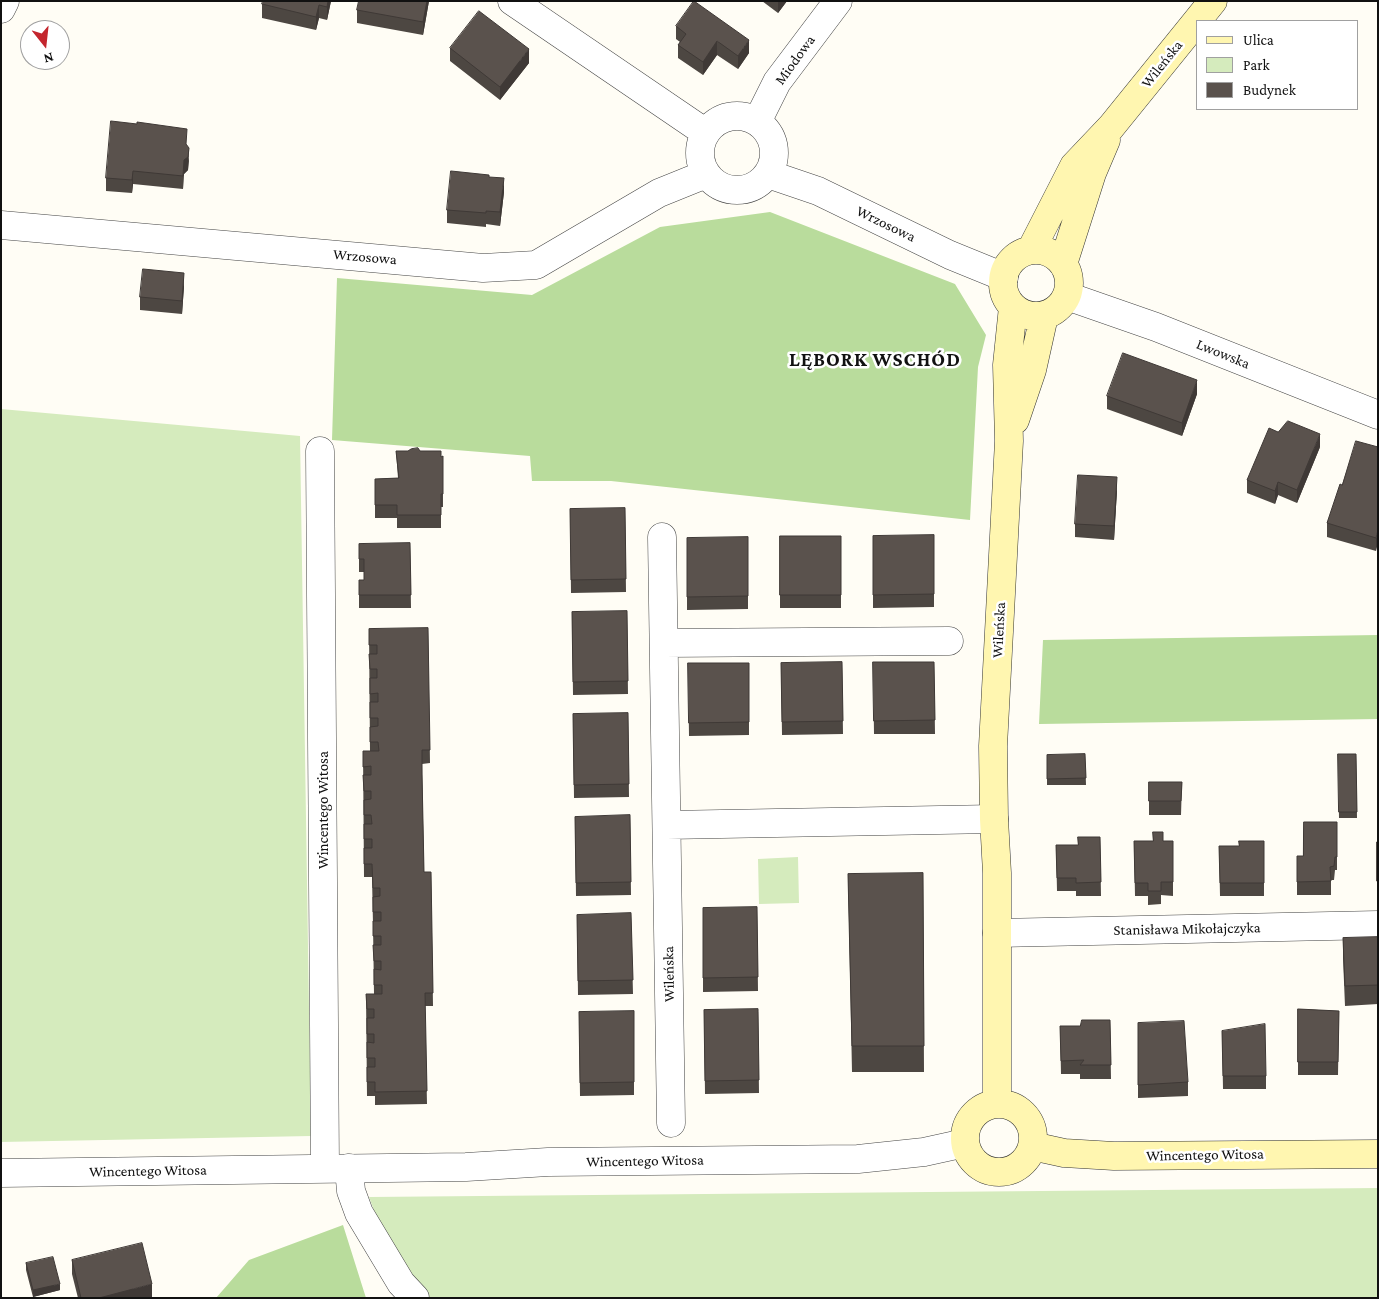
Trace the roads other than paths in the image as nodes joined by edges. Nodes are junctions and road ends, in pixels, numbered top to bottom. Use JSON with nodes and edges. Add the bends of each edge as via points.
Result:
{"nodes":[{"id":1,"x":4,"y":1,"type":"edge"},
{"id":2,"x":512,"y":1,"type":"edge"},
{"id":3,"x":838,"y":1,"type":"edge"},
{"id":4,"x":1213,"y":1,"type":"edge"},
{"id":5,"x":1,"y":9,"type":"edge"},
{"id":6,"x":1198,"y":20,"type":"edge"},
{"id":7,"x":1196,"y":22,"type":"edge"},
{"id":8,"x":757,"y":122,"type":"junction"},
{"id":9,"x":1111,"y":127,"type":"junction"},
{"id":10,"x":706,"y":133,"type":"junction"},
{"id":11,"x":706,"y":174,"type":"junction"},
{"id":12,"x":768,"y":174,"type":"junction"},
{"id":13,"x":1,"y":225,"type":"edge"},
{"id":14,"x":1031,"y":250,"type":"junction"},
{"id":15,"x":1063,"y":264,"type":"junction"},
{"id":16,"x":1004,"y":277,"type":"junction"},
{"id":17,"x":1067,"y":296,"type":"junction"},
{"id":18,"x":1013,"y":307,"type":"junction"},
{"id":19,"x":1044,"y":316,"type":"junction"},
{"id":20,"x":1378,"y":415,"type":"edge"},
{"id":21,"x":1009,"y":441,"type":"junction"},
{"id":22,"x":320,"y":451,"type":"dead end"},
{"id":23,"x":662,"y":537,"type":"dead end"},
{"id":24,"x":949,"y":641,"type":"dead end"},
{"id":25,"x":664,"y":644,"type":"junction"},
{"id":26,"x":994,"y":819,"type":"junction"},
{"id":27,"x":667,"y":825,"type":"junction"},
{"id":28,"x":1378,"y":925,"type":"edge"},
{"id":29,"x":997,"y":933,"type":"junction"},
{"id":30,"x":997,"y":1104,"type":"junction"},
{"id":31,"x":671,"y":1123,"type":"dead end"},
{"id":32,"x":965,"y":1143,"type":"junction"},
{"id":33,"x":1032,"y":1146,"type":"junction"},
{"id":34,"x":1378,"y":1154,"type":"edge"},
{"id":35,"x":337,"y":1168,"type":"junction"},
{"id":36,"x":1,"y":1173,"type":"edge"},
{"id":37,"x":415,"y":1298,"type":"edge"}],
"edges":[{"from":1,"to":5,"type":"street"},
{"from":2,"to":10,"type":"street"},
{"from":3,"to":8,"type":"street","name":"Miodowa","via":[[777,82]]},
{"from":4,"to":6,"type":"main road","name":"Wileńska"},
{"from":7,"to":9,"type":"main road","name":"Wileńska"},
{"from":8,"to":10,"type":"street","via":[[747,117],[724,118]]},
{"from":8,"to":12,"type":"street","via":[[772,140],[775,152]]},
{"from":9,"to":14,"type":"main road","name":"Wileńska","via":[[1074,166]]},
{"from":9,"to":15,"type":"main road","name":"Wileńska","via":[[1092,173]]},
{"from":10,"to":11,"type":"street","via":[[700,153]]},
{"from":11,"to":12,"type":"street","via":[[725,188],[737,190],[749,189]]},
{"from":11,"to":13,"type":"street","name":"Wrzosowa","via":[[659,193],[536,265],[483,268]]},
{"from":12,"to":16,"type":"street","name":"Wrzosowa","via":[[818,192]]},
{"from":14,"to":15,"type":"main road","via":[[1049,253]]},
{"from":14,"to":16,"type":"main road","via":[[1013,259]]},
{"from":15,"to":17,"type":"main road","via":[[1070,285]]},
{"from":16,"to":18,"type":"main road","via":[[1003,288]]},
{"from":17,"to":19,"type":"main road","via":[[1054,312]]},
{"from":17,"to":20,"type":"street","name":"Lwowska","via":[[1156,327]]},
{"from":18,"to":19,"type":"main road","via":[[1022,314]]},
{"from":18,"to":21,"type":"main road","name":"Wileńska","via":[[1007,365]]},
{"from":19,"to":21,"type":"main road","name":"Wileńska","via":[[1032,370]]},
{"from":21,"to":26,"type":"main road","name":"Wileńska","via":[[992,746]]},
{"from":22,"to":35,"type":"street","name":"Wincentego Witosa"},
{"from":23,"to":25,"type":"street","name":"Wileńska"},
{"from":24,"to":25,"type":"street"},
{"from":25,"to":27,"type":"street","name":"Wileńska"},
{"from":26,"to":27,"type":"street"},
{"from":26,"to":29,"type":"main road","name":"Wileńska"},
{"from":27,"to":31,"type":"street","name":"Wileńska"},
{"from":28,"to":29,"type":"street","name":"Stanisława Mikołajczyka"},
{"from":29,"to":30,"type":"main road","name":"Wileńska"},
{"from":30,"to":32,"type":"main road","via":[[979,1110],[970,1119],[965,1130]]},
{"from":30,"to":33,"type":"main road","via":[[1016,1108],[1025,1116],[1031,1125]]},
{"from":32,"to":33,"type":"main road","via":[[977,1164],[988,1171],[1000,1173],[1023,1163]]},
{"from":32,"to":35,"type":"street","name":"Wincentego Witosa","via":[[924,1152],[858,1158]]},
{"from":33,"to":34,"type":"main road","name":"Wincentego Witosa","via":[[1064,1153],[1114,1156]]},
{"from":35,"to":36,"type":"street","name":"Wincentego Witosa"},
{"from":35,"to":37,"type":"street","via":[[351,1191],[358,1213],[401,1283]]}]}
